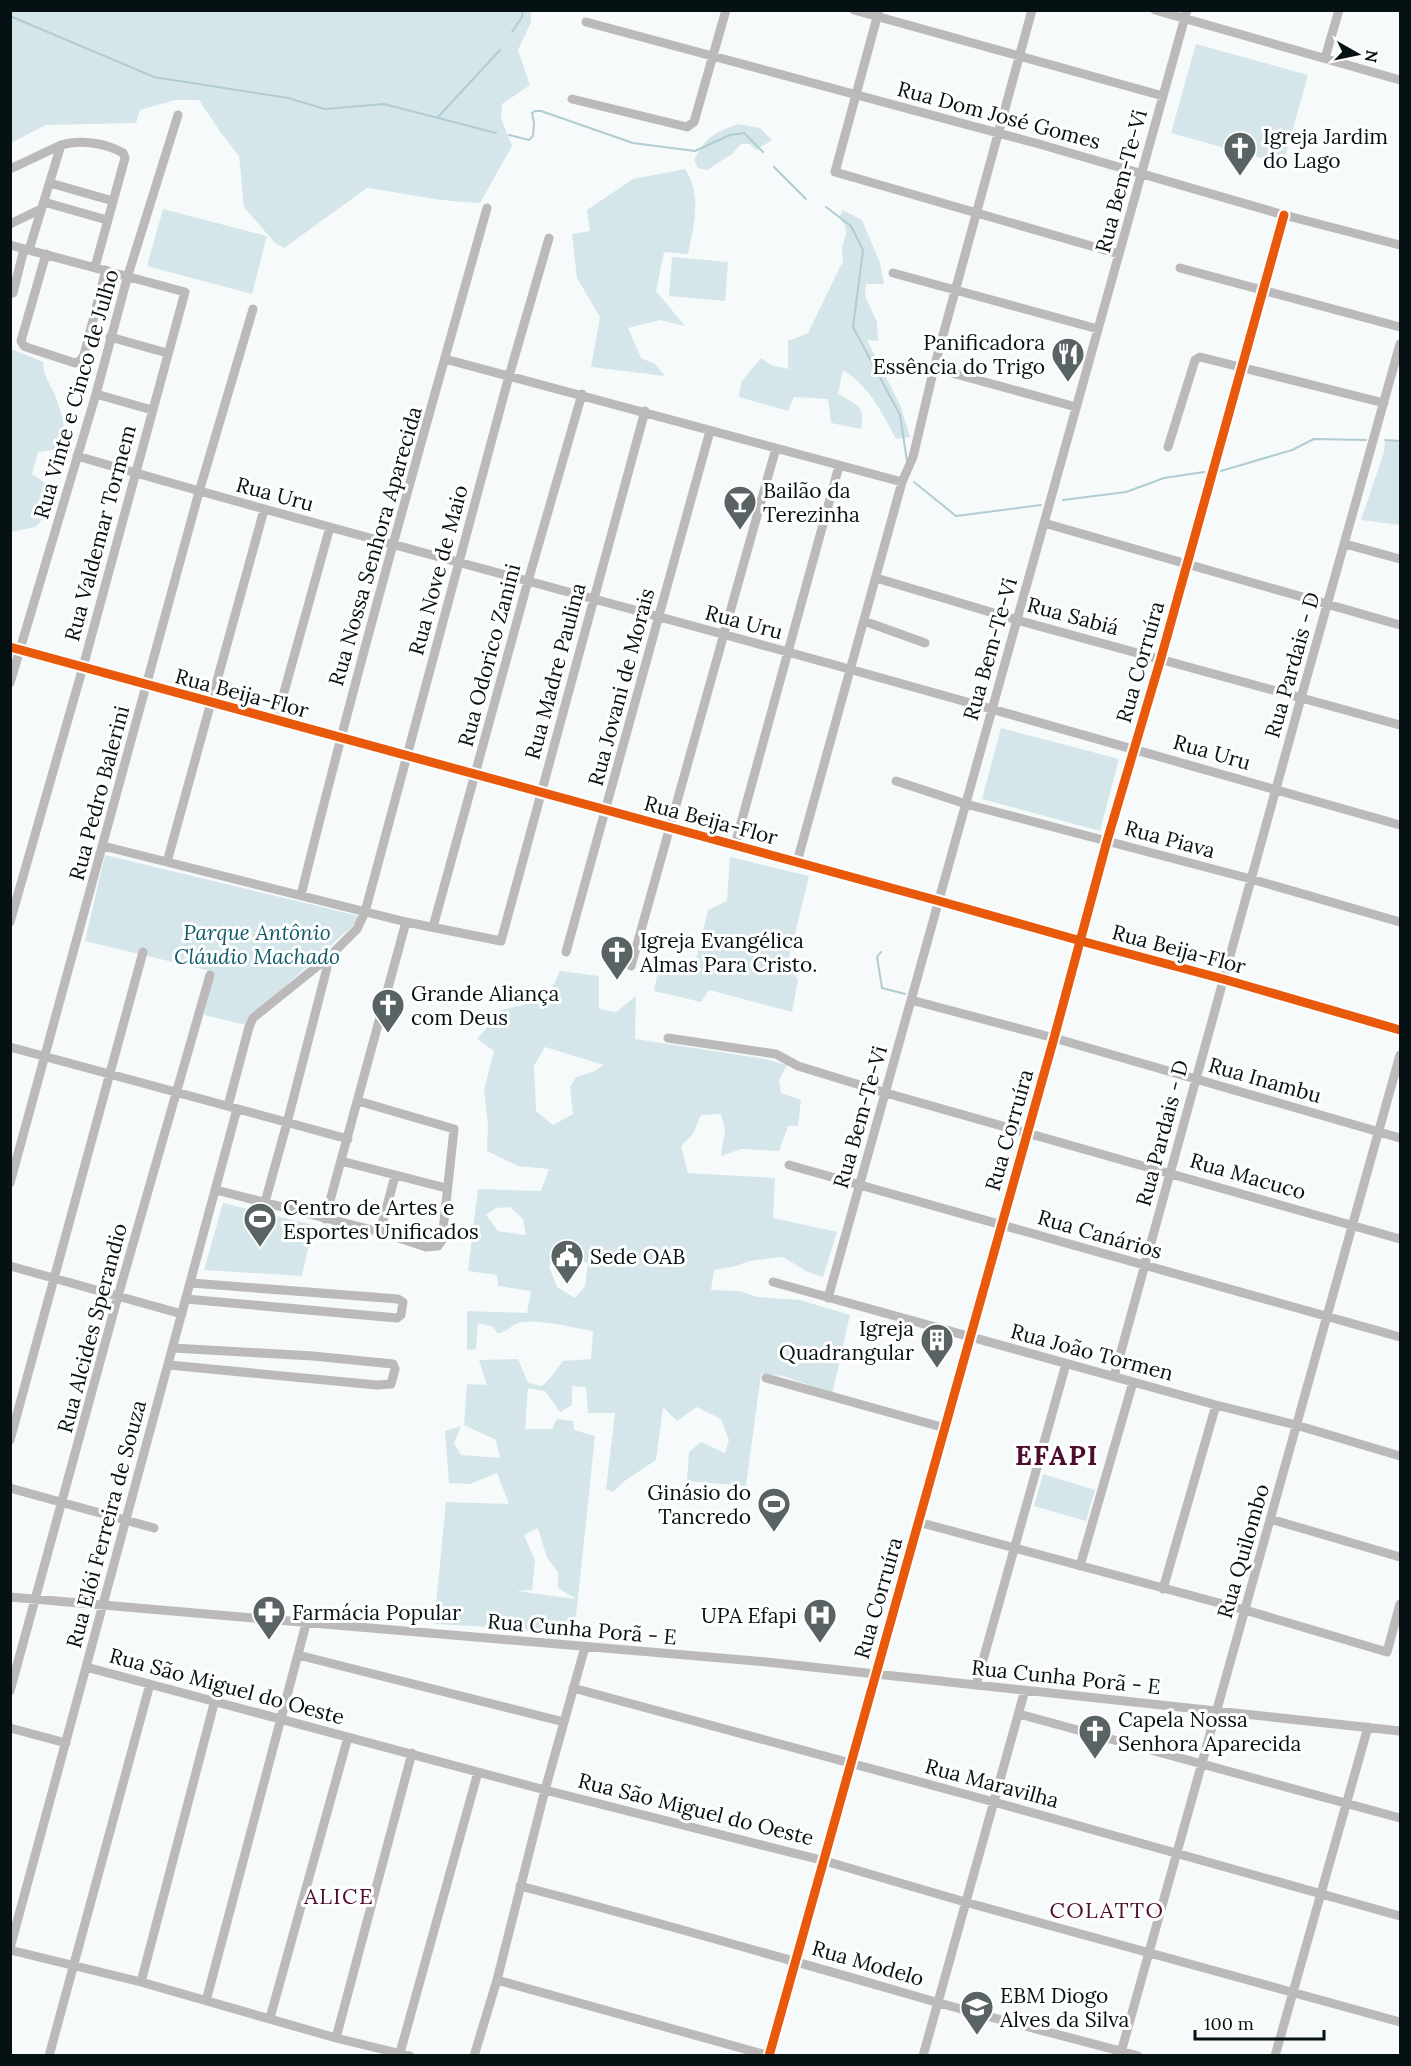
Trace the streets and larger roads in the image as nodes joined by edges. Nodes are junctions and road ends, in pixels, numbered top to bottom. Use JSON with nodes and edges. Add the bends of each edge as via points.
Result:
{"nodes":[{"id":1,"x":726,"y":10,"type":"edge"},
{"id":2,"x":854,"y":10,"type":"edge"},
{"id":3,"x":1032,"y":10,"type":"edge"},
{"id":4,"x":1155,"y":10,"type":"edge"},
{"id":5,"x":1339,"y":10,"type":"edge"},
{"id":6,"x":878,"y":14,"type":"edge"},
{"id":7,"x":1186,"y":15,"type":"edge"},
{"id":8,"x":586,"y":22,"type":"dead end"},
{"id":9,"x":712,"y":55,"type":"junction"},
{"id":10,"x":1018,"y":56,"type":"junction"},
{"id":11,"x":1325,"y":58,"type":"junction"},
{"id":12,"x":1401,"y":80,"type":"edge"},
{"id":13,"x":856,"y":95,"type":"junction"},
{"id":14,"x":1163,"y":96,"type":"junction"},
{"id":15,"x":572,"y":99,"type":"dead end"},
{"id":16,"x":178,"y":115,"type":"dead end"},
{"id":17,"x":999,"y":134,"type":"junction"},
{"id":18,"x":61,"y":145,"type":"junction"},
{"id":19,"x":10,"y":169,"type":"edge"},
{"id":20,"x":1142,"y":173,"type":"junction"},
{"id":21,"x":50,"y":183,"type":"junction"},
{"id":22,"x":113,"y":201,"type":"junction"},
{"id":23,"x":43,"y":205,"type":"junction"},
{"id":24,"x":487,"y":208,"type":"dead end"},
{"id":25,"x":978,"y":212,"type":"junction"},
{"id":26,"x":1284,"y":215,"type":"junction"},
{"id":27,"x":107,"y":219,"type":"junction"},
{"id":28,"x":10,"y":224,"type":"edge"},
{"id":29,"x":549,"y":238,"type":"dead end"},
{"id":30,"x":10,"y":245,"type":"edge"},
{"id":31,"x":1401,"y":245,"type":"edge"},
{"id":32,"x":27,"y":249,"type":"junction"},
{"id":33,"x":45,"y":254,"type":"junction"},
{"id":34,"x":1119,"y":254,"type":"junction"},
{"id":35,"x":95,"y":267,"type":"junction"},
{"id":36,"x":1180,"y":268,"type":"dead end"},
{"id":37,"x":106,"y":270,"type":"junction"},
{"id":38,"x":893,"y":273,"type":"dead end"},
{"id":39,"x":128,"y":275,"type":"junction"},
{"id":40,"x":957,"y":289,"type":"junction"},
{"id":41,"x":1264,"y":291,"type":"junction"},
{"id":42,"x":10,"y":292,"type":"edge"},
{"id":43,"x":253,"y":309,"type":"dead end"},
{"id":44,"x":1401,"y":327,"type":"edge"},
{"id":45,"x":1098,"y":329,"type":"junction"},
{"id":46,"x":110,"y":337,"type":"junction"},
{"id":47,"x":1401,"y":344,"type":"edge"},
{"id":48,"x":167,"y":354,"type":"junction"},
{"id":49,"x":445,"y":359,"type":"junction"},
{"id":50,"x":934,"y":368,"type":"junction"},
{"id":51,"x":1242,"y":368,"type":"junction"},
{"id":52,"x":509,"y":376,"type":"junction"},
{"id":53,"x":96,"y":394,"type":"junction"},
{"id":54,"x":582,"y":394,"type":"junction"},
{"id":55,"x":1384,"y":403,"type":"junction"},
{"id":56,"x":1076,"y":407,"type":"junction"},
{"id":57,"x":152,"y":410,"type":"junction"},
{"id":58,"x":645,"y":411,"type":"junction"},
{"id":59,"x":710,"y":431,"type":"junction"},
{"id":60,"x":1168,"y":447,"type":"dead end"},
{"id":61,"x":776,"y":448,"type":"junction"},
{"id":62,"x":77,"y":456,"type":"junction"},
{"id":63,"x":838,"y":466,"type":"junction"},
{"id":64,"x":136,"y":473,"type":"junction"},
{"id":65,"x":902,"y":482,"type":"junction"},
{"id":66,"x":199,"y":492,"type":"junction"},
{"id":67,"x":264,"y":510,"type":"junction"},
{"id":68,"x":1044,"y":523,"type":"junction"},
{"id":69,"x":330,"y":527,"type":"junction"},
{"id":70,"x":393,"y":543,"type":"junction"},
{"id":71,"x":1344,"y":544,"type":"junction"},
{"id":72,"x":1401,"y":559,"type":"edge"},
{"id":73,"x":459,"y":562,"type":"junction"},
{"id":74,"x":1187,"y":565,"type":"junction"},
{"id":75,"x":876,"y":578,"type":"junction"},
{"id":76,"x":528,"y":581,"type":"junction"},
{"id":77,"x":593,"y":599,"type":"junction"},
{"id":78,"x":1328,"y":605,"type":"junction"},
{"id":79,"x":658,"y":616,"type":"junction"},
{"id":80,"x":1017,"y":620,"type":"junction"},
{"id":81,"x":864,"y":621,"type":"junction"},
{"id":82,"x":1401,"y":625,"type":"edge"},
{"id":83,"x":722,"y":635,"type":"junction"},
{"id":84,"x":925,"y":643,"type":"dead end"},
{"id":85,"x":15,"y":649,"type":"edge"},
{"id":86,"x":787,"y":652,"type":"junction"},
{"id":87,"x":1161,"y":658,"type":"junction"},
{"id":88,"x":83,"y":667,"type":"junction"},
{"id":89,"x":851,"y":670,"type":"junction"},
{"id":90,"x":10,"y":683,"type":"edge"},
{"id":91,"x":147,"y":685,"type":"junction"},
{"id":92,"x":1301,"y":698,"type":"junction"},
{"id":93,"x":212,"y":703,"type":"junction"},
{"id":94,"x":991,"y":710,"type":"junction"},
{"id":95,"x":276,"y":721,"type":"junction"},
{"id":96,"x":1401,"y":725,"type":"edge"},
{"id":97,"x":340,"y":738,"type":"junction"},
{"id":98,"x":1134,"y":749,"type":"junction"},
{"id":99,"x":405,"y":756,"type":"junction"},
{"id":100,"x":474,"y":776,"type":"junction"},
{"id":101,"x":896,"y":781,"type":"dead end"},
{"id":102,"x":1275,"y":790,"type":"junction"},
{"id":103,"x":540,"y":793,"type":"junction"},
{"id":104,"x":966,"y":804,"type":"junction"},
{"id":105,"x":606,"y":811,"type":"junction"},
{"id":106,"x":1401,"y":825,"type":"edge"},
{"id":107,"x":670,"y":828,"type":"junction"},
{"id":108,"x":1107,"y":841,"type":"junction"},
{"id":109,"x":735,"y":845,"type":"junction"},
{"id":110,"x":103,"y":846,"type":"junction"},
{"id":111,"x":167,"y":862,"type":"junction"},
{"id":112,"x":797,"y":862,"type":"junction"},
{"id":113,"x":1251,"y":879,"type":"junction"},
{"id":114,"x":301,"y":895,"type":"junction"},
{"id":115,"x":939,"y":901,"type":"junction"},
{"id":116,"x":364,"y":912,"type":"junction"},
{"id":117,"x":10,"y":922,"type":"edge"},
{"id":118,"x":406,"y":922,"type":"junction"},
{"id":119,"x":1401,"y":922,"type":"edge"},
{"id":120,"x":433,"y":927,"type":"junction"},
{"id":121,"x":1081,"y":941,"type":"junction"},
{"id":122,"x":142,"y":952,"type":"dead end"},
{"id":123,"x":566,"y":952,"type":"dead end"},
{"id":124,"x":330,"y":956,"type":"junction"},
{"id":125,"x":631,"y":966,"type":"dead end"},
{"id":126,"x":210,"y":975,"type":"dead end"},
{"id":127,"x":1223,"y":979,"type":"junction"},
{"id":128,"x":911,"y":1000,"type":"junction"},
{"id":129,"x":1401,"y":1030,"type":"edge"},
{"id":130,"x":668,"y":1038,"type":"dead end"},
{"id":131,"x":1054,"y":1038,"type":"junction"},
{"id":132,"x":10,"y":1047,"type":"edge"},
{"id":133,"x":1401,"y":1055,"type":"edge"},
{"id":134,"x":45,"y":1056,"type":"junction"},
{"id":135,"x":110,"y":1074,"type":"junction"},
{"id":136,"x":1196,"y":1079,"type":"junction"},
{"id":137,"x":177,"y":1092,"type":"junction"},
{"id":138,"x":886,"y":1093,"type":"junction"},
{"id":139,"x":358,"y":1101,"type":"junction"},
{"id":140,"x":232,"y":1108,"type":"junction"},
{"id":141,"x":287,"y":1123,"type":"junction"},
{"id":142,"x":1028,"y":1132,"type":"junction"},
{"id":143,"x":1379,"y":1132,"type":"junction"},
{"id":144,"x":1401,"y":1138,"type":"edge"},
{"id":145,"x":348,"y":1139,"type":"junction"},
{"id":146,"x":341,"y":1161,"type":"junction"},
{"id":147,"x":789,"y":1165,"type":"dead end"},
{"id":148,"x":1170,"y":1172,"type":"junction"},
{"id":149,"x":395,"y":1176,"type":"junction"},
{"id":150,"x":10,"y":1184,"type":"edge"},
{"id":151,"x":859,"y":1185,"type":"junction"},
{"id":152,"x":446,"y":1188,"type":"junction"},
{"id":153,"x":216,"y":1190,"type":"junction"},
{"id":154,"x":265,"y":1202,"type":"junction"},
{"id":155,"x":325,"y":1219,"type":"junction"},
{"id":156,"x":1001,"y":1224,"type":"junction"},
{"id":157,"x":1353,"y":1226,"type":"junction"},
{"id":158,"x":380,"y":1232,"type":"junction"},
{"id":159,"x":1401,"y":1239,"type":"edge"},
{"id":160,"x":10,"y":1266,"type":"edge"},
{"id":161,"x":1144,"y":1266,"type":"junction"},
{"id":162,"x":55,"y":1279,"type":"junction"},
{"id":163,"x":773,"y":1282,"type":"dead end"},
{"id":164,"x":191,"y":1283,"type":"junction"},
{"id":165,"x":118,"y":1296,"type":"junction"},
{"id":166,"x":828,"y":1298,"type":"junction"},
{"id":167,"x":186,"y":1299,"type":"junction"},
{"id":168,"x":182,"y":1314,"type":"junction"},
{"id":169,"x":1327,"y":1317,"type":"junction"},
{"id":170,"x":970,"y":1337,"type":"junction"},
{"id":171,"x":1401,"y":1337,"type":"edge"},
{"id":172,"x":173,"y":1348,"type":"junction"},
{"id":173,"x":1066,"y":1364,"type":"junction"},
{"id":174,"x":169,"y":1365,"type":"junction"},
{"id":175,"x":1114,"y":1377,"type":"junction"},
{"id":176,"x":766,"y":1378,"type":"dead end"},
{"id":177,"x":1133,"y":1382,"type":"junction"},
{"id":178,"x":1216,"y":1405,"type":"junction"},
{"id":179,"x":1296,"y":1425,"type":"junction"},
{"id":180,"x":945,"y":1428,"type":"junction"},
{"id":181,"x":10,"y":1440,"type":"edge"},
{"id":182,"x":1401,"y":1456,"type":"edge"},
{"id":183,"x":10,"y":1488,"type":"edge"},
{"id":184,"x":62,"y":1502,"type":"junction"},
{"id":185,"x":1270,"y":1519,"type":"junction"},
{"id":186,"x":126,"y":1520,"type":"junction"},
{"id":187,"x":918,"y":1522,"type":"junction"},
{"id":188,"x":154,"y":1528,"type":"dead end"},
{"id":189,"x":1015,"y":1549,"type":"junction"},
{"id":190,"x":1401,"y":1557,"type":"edge"},
{"id":191,"x":1080,"y":1566,"type":"junction"},
{"id":192,"x":1163,"y":1589,"type":"junction"},
{"id":193,"x":10,"y":1597,"type":"edge"},
{"id":194,"x":36,"y":1599,"type":"junction"},
{"id":195,"x":1401,"y":1604,"type":"edge"},
{"id":196,"x":102,"y":1606,"type":"junction"},
{"id":197,"x":1245,"y":1610,"type":"junction"},
{"id":198,"x":306,"y":1623,"type":"junction"},
{"id":199,"x":585,"y":1647,"type":"junction"},
{"id":200,"x":298,"y":1655,"type":"junction"},
{"id":201,"x":86,"y":1667,"type":"junction"},
{"id":202,"x":875,"y":1674,"type":"junction"},
{"id":203,"x":150,"y":1684,"type":"junction"},
{"id":204,"x":976,"y":1685,"type":"junction"},
{"id":205,"x":573,"y":1688,"type":"junction"},
{"id":206,"x":1025,"y":1690,"type":"junction"},
{"id":207,"x":10,"y":1691,"type":"edge"},
{"id":208,"x":215,"y":1700,"type":"junction"},
{"id":209,"x":1217,"y":1711,"type":"junction"},
{"id":210,"x":1019,"y":1714,"type":"junction"},
{"id":211,"x":280,"y":1719,"type":"junction"},
{"id":212,"x":564,"y":1722,"type":"junction"},
{"id":213,"x":1368,"y":1727,"type":"junction"},
{"id":214,"x":10,"y":1728,"type":"edge"},
{"id":215,"x":1401,"y":1731,"type":"edge"},
{"id":216,"x":348,"y":1737,"type":"junction"},
{"id":217,"x":66,"y":1743,"type":"junction"},
{"id":218,"x":412,"y":1754,"type":"junction"},
{"id":219,"x":851,"y":1764,"type":"junction"},
{"id":220,"x":1202,"y":1764,"type":"junction"},
{"id":221,"x":478,"y":1772,"type":"junction"},
{"id":222,"x":545,"y":1790,"type":"junction"},
{"id":223,"x":994,"y":1802,"type":"junction"},
{"id":224,"x":1346,"y":1803,"type":"junction"},
{"id":225,"x":1401,"y":1818,"type":"edge"},
{"id":226,"x":1177,"y":1853,"type":"junction"},
{"id":227,"x":825,"y":1861,"type":"junction"},
{"id":228,"x":520,"y":1886,"type":"junction"},
{"id":229,"x":1321,"y":1894,"type":"junction"},
{"id":230,"x":966,"y":1902,"type":"junction"},
{"id":231,"x":1401,"y":1916,"type":"edge"},
{"id":232,"x":10,"y":1949,"type":"edge"},
{"id":233,"x":1149,"y":1952,"type":"junction"},
{"id":234,"x":796,"y":1960,"type":"junction"},
{"id":235,"x":74,"y":1965,"type":"junction"},
{"id":236,"x":497,"y":1980,"type":"junction"},
{"id":237,"x":141,"y":1982,"type":"junction"},
{"id":238,"x":1293,"y":1992,"type":"junction"},
{"id":239,"x":206,"y":2001,"type":"junction"},
{"id":240,"x":938,"y":2002,"type":"junction"},
{"id":241,"x":270,"y":2018,"type":"junction"},
{"id":242,"x":1401,"y":2022,"type":"edge"},
{"id":243,"x":336,"y":2037,"type":"junction"},
{"id":244,"x":1120,"y":2053,"type":"edge"},
{"id":245,"x":405,"y":2054,"type":"edge"},
{"id":246,"x":49,"y":2055,"type":"edge"},
{"id":247,"x":474,"y":2055,"type":"edge"},
{"id":248,"x":769,"y":2055,"type":"edge"},
{"id":249,"x":923,"y":2055,"type":"edge"},
{"id":250,"x":1137,"y":2055,"type":"edge"},
{"id":251,"x":1275,"y":2055,"type":"edge"}],
"edges":[{"from":1,"to":9,"type":"street"},
{"from":2,"to":6,"type":"street"},
{"from":3,"to":10,"type":"street"},
{"from":4,"to":7,"type":"street"},
{"from":5,"to":11,"type":"street"},
{"from":6,"to":10,"type":"street"},
{"from":6,"to":13,"type":"street"},
{"from":7,"to":11,"type":"street"},
{"from":7,"to":14,"type":"street","name":"Rua Bem-Te-Vi"},
{"from":8,"to":9,"type":"street","name":"Rua Dom José Gomes"},
{"from":9,"to":13,"type":"street","name":"Rua Dom José Gomes"},
{"from":9,"to":15,"type":"street","via":[[694,122],[687,128]]},
{"from":10,"to":14,"type":"street"},
{"from":10,"to":17,"type":"street"},
{"from":11,"to":12,"type":"street"},
{"from":13,"to":17,"type":"street","name":"Rua Dom José Gomes"},
{"from":13,"to":25,"type":"street","via":[[835,172]]},
{"from":14,"to":20,"type":"street","name":"Rua Bem-Te-Vi"},
{"from":16,"to":39,"type":"street","name":"Rua Vinte e Cinco de Julho"},
{"from":17,"to":20,"type":"street","name":"Rua Dom José Gomes"},
{"from":17,"to":25,"type":"street"},
{"from":18,"to":19,"type":"street"},
{"from":18,"to":21,"type":"street"},
{"from":18,"to":22,"type":"street","via":[[81,141],[123,153]]},
{"from":20,"to":26,"type":"street","name":"Rua Dom José Gomes"},
{"from":20,"to":34,"type":"street","name":"Rua Bem-Te-Vi"},
{"from":21,"to":22,"type":"street"},
{"from":21,"to":23,"type":"street"},
{"from":22,"to":27,"type":"street"},
{"from":23,"to":27,"type":"street"},
{"from":23,"to":28,"type":"street"},
{"from":23,"to":32,"type":"street"},
{"from":24,"to":49,"type":"street","name":"Rua Nossa Senhora Aparecida"},
{"from":25,"to":34,"type":"street"},
{"from":25,"to":40,"type":"street"},
{"from":26,"to":31,"type":"street","name":"Rua Dom José Gomes"},
{"from":26,"to":41,"type":"street","name":"Rua Corruíra"},
{"from":27,"to":35,"type":"street"},
{"from":29,"to":52,"type":"street","name":"Rua Nove de Maio"},
{"from":30,"to":32,"type":"street"},
{"from":32,"to":33,"type":"street"},
{"from":32,"to":42,"type":"street","via":[[13,293]]},
{"from":33,"to":35,"type":"street"},
{"from":33,"to":37,"type":"street","via":[[21,341],[24,346],[75,363],[84,355]]},
{"from":34,"to":45,"type":"street","name":"Rua Bem-Te-Vi"},
{"from":35,"to":37,"type":"street"},
{"from":36,"to":41,"type":"street"},
{"from":37,"to":39,"type":"street"},
{"from":38,"to":40,"type":"street"},
{"from":39,"to":46,"type":"street","name":"Rua Vinte e Cinco de Julho"},
{"from":39,"to":48,"type":"street","name":"Rua Valdemar Tormem","via":[[184,292]]},
{"from":40,"to":45,"type":"street"},
{"from":40,"to":50,"type":"street"},
{"from":41,"to":44,"type":"street"},
{"from":41,"to":51,"type":"street","name":"Rua Corruíra"},
{"from":43,"to":66,"type":"street","name":"Rua Pedro Balerini"},
{"from":45,"to":56,"type":"street","name":"Rua Bem-Te-Vi"},
{"from":46,"to":48,"type":"street"},
{"from":46,"to":53,"type":"street","name":"Rua Vinte e Cinco de Julho"},
{"from":47,"to":55,"type":"street","name":"Rua Pardais - D"},
{"from":48,"to":57,"type":"street","name":"Rua Valdemar Tormem"},
{"from":49,"to":52,"type":"street"},
{"from":49,"to":70,"type":"street","name":"Rua Nossa Senhora Aparecida"},
{"from":50,"to":56,"type":"street"},
{"from":50,"to":65,"type":"street","via":[[914,457]]},
{"from":51,"to":55,"type":"street"},
{"from":51,"to":60,"type":"street","via":[[1207,358],[1195,360]]},
{"from":51,"to":74,"type":"street","name":"Rua Corruíra"},
{"from":52,"to":54,"type":"street"},
{"from":52,"to":73,"type":"street","name":"Rua Nove de Maio"},
{"from":53,"to":57,"type":"street"},
{"from":53,"to":62,"type":"street","name":"Rua Vinte e Cinco de Julho"},
{"from":54,"to":58,"type":"street"},
{"from":54,"to":76,"type":"street","name":"Rua Odorico Zanini"},
{"from":55,"to":71,"type":"street","name":"Rua Pardais - D"},
{"from":56,"to":68,"type":"street","name":"Rua Bem-Te-Vi"},
{"from":57,"to":64,"type":"street","name":"Rua Valdemar Tormem"},
{"from":58,"to":59,"type":"street"},
{"from":58,"to":77,"type":"street","name":"Rua Madre Paulina"},
{"from":59,"to":61,"type":"street"},
{"from":59,"to":79,"type":"street","name":"Rua Jovani de Morais"},
{"from":61,"to":63,"type":"street"},
{"from":61,"to":83,"type":"street"},
{"from":62,"to":64,"type":"street","name":"Rua Uru"},
{"from":62,"to":85,"type":"street","name":"Rua Vinte e Cinco de Julho"},
{"from":63,"to":65,"type":"street"},
{"from":63,"to":86,"type":"street"},
{"from":64,"to":66,"type":"street","name":"Rua Uru"},
{"from":64,"to":88,"type":"street","name":"Rua Valdemar Tormem"},
{"from":65,"to":75,"type":"street"},
{"from":66,"to":67,"type":"street","name":"Rua Uru"},
{"from":66,"to":91,"type":"street","name":"Rua Pedro Balerini"},
{"from":67,"to":69,"type":"street","name":"Rua Uru"},
{"from":67,"to":93,"type":"street"},
{"from":68,"to":74,"type":"street"},
{"from":68,"to":80,"type":"street","name":"Rua Bem-Te-Vi"},
{"from":69,"to":70,"type":"street","name":"Rua Uru"},
{"from":69,"to":95,"type":"street"},
{"from":70,"to":73,"type":"street","name":"Rua Uru"},
{"from":70,"to":97,"type":"street","name":"Rua Nossa Senhora Aparecida"},
{"from":71,"to":72,"type":"street"},
{"from":71,"to":78,"type":"street","name":"Rua Pardais - D"},
{"from":73,"to":76,"type":"street","name":"Rua Uru"},
{"from":73,"to":99,"type":"street","name":"Rua Nove de Maio"},
{"from":74,"to":78,"type":"street"},
{"from":74,"to":87,"type":"street","name":"Rua Corruíra"},
{"from":75,"to":80,"type":"street","name":"Rua Sabiá"},
{"from":75,"to":81,"type":"street"},
{"from":76,"to":77,"type":"street","name":"Rua Uru"},
{"from":76,"to":100,"type":"street","name":"Rua Odorico Zanini"},
{"from":77,"to":79,"type":"street","name":"Rua Uru"},
{"from":77,"to":103,"type":"street","name":"Rua Madre Paulina"},
{"from":78,"to":82,"type":"street"},
{"from":78,"to":92,"type":"street","name":"Rua Pardais - D"},
{"from":79,"to":83,"type":"street","name":"Rua Uru"},
{"from":79,"to":105,"type":"street","name":"Rua Jovani de Morais"},
{"from":80,"to":87,"type":"street","name":"Rua Sabiá"},
{"from":80,"to":94,"type":"street","name":"Rua Bem-Te-Vi"},
{"from":81,"to":84,"type":"street"},
{"from":81,"to":89,"type":"street"},
{"from":83,"to":86,"type":"street","name":"Rua Uru"},
{"from":83,"to":107,"type":"street"},
{"from":85,"to":88,"type":"street","name":"Rua Beija-Flor"},
{"from":85,"to":90,"type":"street","name":"Rua Vinte e Cinco de Julho"},
{"from":86,"to":89,"type":"street","name":"Rua Uru"},
{"from":86,"to":109,"type":"street"},
{"from":87,"to":92,"type":"street","name":"Rua Sabiá"},
{"from":87,"to":98,"type":"street","name":"Rua Corruíra"},
{"from":88,"to":91,"type":"street","name":"Rua Beija-Flor"},
{"from":88,"to":117,"type":"street","name":"Rua Valdemar Tormem"},
{"from":89,"to":94,"type":"street","name":"Rua Uru"},
{"from":89,"to":112,"type":"street"},
{"from":91,"to":93,"type":"street","name":"Rua Beija-Flor"},
{"from":91,"to":110,"type":"street","name":"Rua Pedro Balerini"},
{"from":92,"to":96,"type":"street","name":"Rua Sabiá"},
{"from":92,"to":102,"type":"street","name":"Rua Pardais - D"},
{"from":93,"to":95,"type":"street","name":"Rua Beija-Flor"},
{"from":93,"to":111,"type":"street"},
{"from":94,"to":98,"type":"street","name":"Rua Uru"},
{"from":94,"to":104,"type":"street","name":"Rua Bem-Te-Vi"},
{"from":95,"to":97,"type":"street","name":"Rua Beija-Flor"},
{"from":97,"to":99,"type":"street","name":"Rua Beija-Flor"},
{"from":97,"to":114,"type":"street","name":"Rua Nossa Senhora Aparecida"},
{"from":98,"to":102,"type":"street","name":"Rua Uru"},
{"from":98,"to":108,"type":"street","name":"Rua Corruíra"},
{"from":99,"to":100,"type":"street","name":"Rua Beija-Flor"},
{"from":99,"to":116,"type":"street","name":"Rua Nove de Maio"},
{"from":100,"to":103,"type":"street","name":"Rua Beija-Flor"},
{"from":100,"to":120,"type":"street","name":"Rua Odorico Zanini"},
{"from":101,"to":104,"type":"street","name":"Rua Piava"},
{"from":102,"to":106,"type":"street","name":"Rua Uru"},
{"from":102,"to":113,"type":"street","name":"Rua Pardais - D"},
{"from":103,"to":105,"type":"street","name":"Rua Beija-Flor"},
{"from":103,"to":120,"type":"street","name":"Rua Madre Paulina","via":[[501,940]]},
{"from":104,"to":108,"type":"street","name":"Rua Piava"},
{"from":104,"to":115,"type":"street","name":"Rua Bem-Te-Vi"},
{"from":105,"to":107,"type":"street","name":"Rua Beija-Flor"},
{"from":105,"to":123,"type":"street","name":"Rua Jovani de Morais"},
{"from":107,"to":109,"type":"street","name":"Rua Beija-Flor"},
{"from":107,"to":125,"type":"street"},
{"from":108,"to":113,"type":"street","name":"Rua Piava"},
{"from":108,"to":121,"type":"street","name":"Rua Corruíra"},
{"from":109,"to":112,"type":"street","name":"Rua Beija-Flor"},
{"from":110,"to":111,"type":"street"},
{"from":110,"to":134,"type":"street","name":"Rua Pedro Balerini"},
{"from":111,"to":114,"type":"street"},
{"from":112,"to":115,"type":"street","name":"Rua Beija-Flor"},
{"from":113,"to":119,"type":"street","name":"Rua Piava"},
{"from":113,"to":127,"type":"street","name":"Rua Pardais - D"},
{"from":114,"to":116,"type":"street"},
{"from":115,"to":121,"type":"street","name":"Rua Beija-Flor"},
{"from":115,"to":128,"type":"street","name":"Rua Bem-Te-Vi"},
{"from":116,"to":118,"type":"street"},
{"from":116,"to":124,"type":"street","name":"Rua Nove de Maio","via":[[357,929]]},
{"from":118,"to":120,"type":"street"},
{"from":118,"to":139,"type":"street"},
{"from":121,"to":127,"type":"street","name":"Rua Beija-Flor"},
{"from":121,"to":131,"type":"street","name":"Rua Corruíra"},
{"from":122,"to":135,"type":"street"},
{"from":124,"to":140,"type":"street","name":"Rua Elói Ferreira de Souza","via":[[253,1018]]},
{"from":124,"to":141,"type":"street"},
{"from":126,"to":137,"type":"street","name":"Rua Alcides Sperandio"},
{"from":127,"to":129,"type":"street","name":"Rua Beija-Flor"},
{"from":127,"to":136,"type":"street","name":"Rua Pardais - D"},
{"from":128,"to":131,"type":"street","name":"Rua Inambu"},
{"from":128,"to":138,"type":"street","name":"Rua Bem-Te-Vi"},
{"from":130,"to":138,"type":"street","name":"Rua Macuco","via":[[776,1054],[798,1066]]},
{"from":131,"to":136,"type":"street","name":"Rua Inambu"},
{"from":131,"to":142,"type":"street","name":"Rua Corruíra"},
{"from":132,"to":134,"type":"street"},
{"from":133,"to":143,"type":"street","name":"Rua Quilombo"},
{"from":134,"to":135,"type":"street"},
{"from":134,"to":150,"type":"street","name":"Rua Pedro Balerini"},
{"from":135,"to":137,"type":"street"},
{"from":135,"to":162,"type":"street"},
{"from":136,"to":143,"type":"street","name":"Rua Inambu"},
{"from":136,"to":148,"type":"street","name":"Rua Pardais - D"},
{"from":137,"to":140,"type":"street"},
{"from":137,"to":165,"type":"street","name":"Rua Alcides Sperandio"},
{"from":138,"to":142,"type":"street","name":"Rua Macuco"},
{"from":138,"to":151,"type":"street","name":"Rua Bem-Te-Vi"},
{"from":139,"to":145,"type":"street"},
{"from":139,"to":152,"type":"street","via":[[454,1129]]},
{"from":140,"to":141,"type":"street"},
{"from":140,"to":153,"type":"street","name":"Rua Elói Ferreira de Souza"},
{"from":141,"to":145,"type":"street"},
{"from":141,"to":154,"type":"street"},
{"from":142,"to":148,"type":"street","name":"Rua Macuco"},
{"from":142,"to":156,"type":"street","name":"Rua Corruíra"},
{"from":143,"to":144,"type":"street","name":"Rua Inambu"},
{"from":143,"to":157,"type":"street","name":"Rua Quilombo"},
{"from":145,"to":146,"type":"street"},
{"from":146,"to":149,"type":"street"},
{"from":146,"to":155,"type":"street"},
{"from":147,"to":151,"type":"street","name":"Rua Canários"},
{"from":148,"to":157,"type":"street","name":"Rua Macuco"},
{"from":148,"to":161,"type":"street","name":"Rua Pardais - D"},
{"from":149,"to":152,"type":"street"},
{"from":149,"to":158,"type":"street"},
{"from":151,"to":156,"type":"street","name":"Rua Canários"},
{"from":151,"to":166,"type":"street","name":"Rua Bem-Te-Vi"},
{"from":152,"to":158,"type":"street","via":[[442,1240],[438,1246],[426,1247]]},
{"from":153,"to":154,"type":"street"},
{"from":153,"to":164,"type":"street","name":"Rua Elói Ferreira de Souza"},
{"from":154,"to":155,"type":"street"},
{"from":155,"to":158,"type":"street"},
{"from":156,"to":161,"type":"street","name":"Rua Canários"},
{"from":156,"to":170,"type":"street","name":"Rua Corruíra"},
{"from":157,"to":159,"type":"street","name":"Rua Macuco"},
{"from":157,"to":169,"type":"street","name":"Rua Quilombo"},
{"from":160,"to":162,"type":"street"},
{"from":161,"to":169,"type":"street","name":"Rua Canários"},
{"from":161,"to":175,"type":"street","name":"Rua Pardais - D"},
{"from":162,"to":165,"type":"street"},
{"from":162,"to":181,"type":"street"},
{"from":163,"to":166,"type":"street","name":"Rua João Tormen"},
{"from":164,"to":167,"type":"street","name":"Rua Elói Ferreira de Souza"},
{"from":164,"to":167,"type":"street","via":[[403,1302],[397,1318]]},
{"from":165,"to":168,"type":"street"},
{"from":165,"to":184,"type":"street","name":"Rua Alcides Sperandio"},
{"from":166,"to":170,"type":"street","name":"Rua João Tormen"},
{"from":167,"to":168,"type":"street","name":"Rua Elói Ferreira de Souza"},
{"from":168,"to":172,"type":"street","name":"Rua Elói Ferreira de Souza"},
{"from":169,"to":171,"type":"street","name":"Rua Canários"},
{"from":169,"to":179,"type":"street","name":"Rua Quilombo"},
{"from":170,"to":173,"type":"street","name":"Rua João Tormen"},
{"from":170,"to":180,"type":"street","name":"Rua Corruíra"},
{"from":172,"to":174,"type":"street","name":"Rua Elói Ferreira de Souza"},
{"from":172,"to":174,"type":"street","via":[[313,1356],[393,1364],[395,1369],[391,1384],[377,1385]]},
{"from":173,"to":175,"type":"street","name":"Rua João Tormen"},
{"from":173,"to":189,"type":"street"},
{"from":174,"to":186,"type":"street","name":"Rua Elói Ferreira de Souza"},
{"from":175,"to":177,"type":"street","name":"Rua João Tormen"},
{"from":176,"to":180,"type":"street"},
{"from":177,"to":178,"type":"street","name":"Rua João Tormen"},
{"from":177,"to":191,"type":"street"},
{"from":178,"to":179,"type":"street","name":"Rua João Tormen"},
{"from":178,"to":192,"type":"street"},
{"from":179,"to":182,"type":"street","name":"Rua João Tormen"},
{"from":179,"to":185,"type":"street","name":"Rua Quilombo"},
{"from":180,"to":187,"type":"street","name":"Rua Corruíra"},
{"from":183,"to":184,"type":"street"},
{"from":184,"to":186,"type":"street"},
{"from":184,"to":194,"type":"street","name":"Rua Alcides Sperandio"},
{"from":185,"to":190,"type":"street"},
{"from":185,"to":197,"type":"street","name":"Rua Quilombo"},
{"from":186,"to":188,"type":"street"},
{"from":186,"to":196,"type":"street","name":"Rua Elói Ferreira de Souza"},
{"from":187,"to":189,"type":"street"},
{"from":187,"to":202,"type":"street","name":"Rua Corruíra"},
{"from":189,"to":191,"type":"street"},
{"from":189,"to":204,"type":"street"},
{"from":191,"to":192,"type":"street"},
{"from":192,"to":197,"type":"street"},
{"from":193,"to":194,"type":"street","name":"Rua Cunha Porã - E"},
{"from":194,"to":196,"type":"street","name":"Rua Cunha Porã - E"},
{"from":194,"to":207,"type":"street","name":"Rua Alcides Sperandio"},
{"from":195,"to":197,"type":"street","via":[[1387,1652]]},
{"from":196,"to":198,"type":"street","name":"Rua Cunha Porã - E"},
{"from":196,"to":201,"type":"street","name":"Rua Elói Ferreira de Souza"},
{"from":197,"to":209,"type":"street","name":"Rua Quilombo"},
{"from":198,"to":199,"type":"street","name":"Rua Cunha Porã - E"},
{"from":198,"to":200,"type":"street"},
{"from":199,"to":202,"type":"street","name":"Rua Cunha Porã - E"},
{"from":199,"to":205,"type":"street"},
{"from":200,"to":211,"type":"street"},
{"from":200,"to":212,"type":"street"},
{"from":201,"to":203,"type":"street","name":"Rua São Miguel do Oeste"},
{"from":201,"to":217,"type":"street","name":"Rua Elói Ferreira de Souza"},
{"from":202,"to":204,"type":"street","name":"Rua Cunha Porã - E"},
{"from":202,"to":219,"type":"street","name":"Rua Corruíra"},
{"from":203,"to":208,"type":"street","name":"Rua São Miguel do Oeste"},
{"from":203,"to":235,"type":"street"},
{"from":204,"to":206,"type":"street","name":"Rua Cunha Porã - E"},
{"from":205,"to":212,"type":"street"},
{"from":205,"to":219,"type":"street","name":"Rua Maravilha"},
{"from":206,"to":209,"type":"street","name":"Rua Cunha Porã - E"},
{"from":206,"to":210,"type":"street"},
{"from":208,"to":211,"type":"street","name":"Rua São Miguel do Oeste"},
{"from":208,"to":237,"type":"street"},
{"from":209,"to":213,"type":"street","name":"Rua Cunha Porã - E"},
{"from":209,"to":220,"type":"street","name":"Rua Quilombo"},
{"from":210,"to":220,"type":"street"},
{"from":210,"to":223,"type":"street"},
{"from":211,"to":216,"type":"street","name":"Rua São Miguel do Oeste"},
{"from":211,"to":239,"type":"street"},
{"from":212,"to":222,"type":"street"},
{"from":213,"to":215,"type":"street","name":"Rua Cunha Porã - E"},
{"from":213,"to":224,"type":"street"},
{"from":214,"to":217,"type":"street"},
{"from":216,"to":218,"type":"street","name":"Rua São Miguel do Oeste"},
{"from":216,"to":241,"type":"street"},
{"from":217,"to":232,"type":"street","name":"Rua Elói Ferreira de Souza"},
{"from":218,"to":221,"type":"street","name":"Rua São Miguel do Oeste"},
{"from":218,"to":243,"type":"street"},
{"from":219,"to":223,"type":"street","name":"Rua Maravilha"},
{"from":219,"to":227,"type":"street","name":"Rua Corruíra"},
{"from":220,"to":224,"type":"street"},
{"from":220,"to":226,"type":"street","name":"Rua Quilombo"},
{"from":221,"to":222,"type":"street","name":"Rua São Miguel do Oeste"},
{"from":221,"to":245,"type":"street"},
{"from":222,"to":227,"type":"street","name":"Rua São Miguel do Oeste"},
{"from":222,"to":228,"type":"street"},
{"from":223,"to":226,"type":"street","name":"Rua Maravilha"},
{"from":223,"to":230,"type":"street"},
{"from":224,"to":225,"type":"street"},
{"from":224,"to":229,"type":"street"},
{"from":226,"to":229,"type":"street","name":"Rua Maravilha"},
{"from":226,"to":233,"type":"street","name":"Rua Quilombo"},
{"from":227,"to":230,"type":"street","name":"Rua São Miguel do Oeste"},
{"from":227,"to":234,"type":"street","name":"Rua Corruíra"},
{"from":228,"to":234,"type":"street","name":"Rua Modelo"},
{"from":228,"to":236,"type":"street"},
{"from":229,"to":231,"type":"street","name":"Rua Maravilha"},
{"from":229,"to":238,"type":"street"},
{"from":230,"to":233,"type":"street","name":"Rua São Miguel do Oeste"},
{"from":230,"to":240,"type":"street"},
{"from":232,"to":235,"type":"street"},
{"from":233,"to":238,"type":"street","name":"Rua São Miguel do Oeste"},
{"from":233,"to":244,"type":"street","name":"Rua Quilombo"},
{"from":234,"to":240,"type":"street","name":"Rua Modelo"},
{"from":234,"to":248,"type":"street","name":"Rua Corruíra"},
{"from":235,"to":237,"type":"street"},
{"from":235,"to":246,"type":"street"},
{"from":236,"to":247,"type":"street"},
{"from":236,"to":248,"type":"street"},
{"from":237,"to":239,"type":"street"},
{"from":238,"to":242,"type":"street","name":"Rua São Miguel do Oeste"},
{"from":238,"to":251,"type":"street"},
{"from":239,"to":241,"type":"street"},
{"from":240,"to":244,"type":"street","name":"Rua Modelo"},
{"from":240,"to":249,"type":"street"},
{"from":241,"to":243,"type":"street"},
{"from":243,"to":245,"type":"street"},
{"from":244,"to":250,"type":"street","name":"Rua Modelo"}]}
